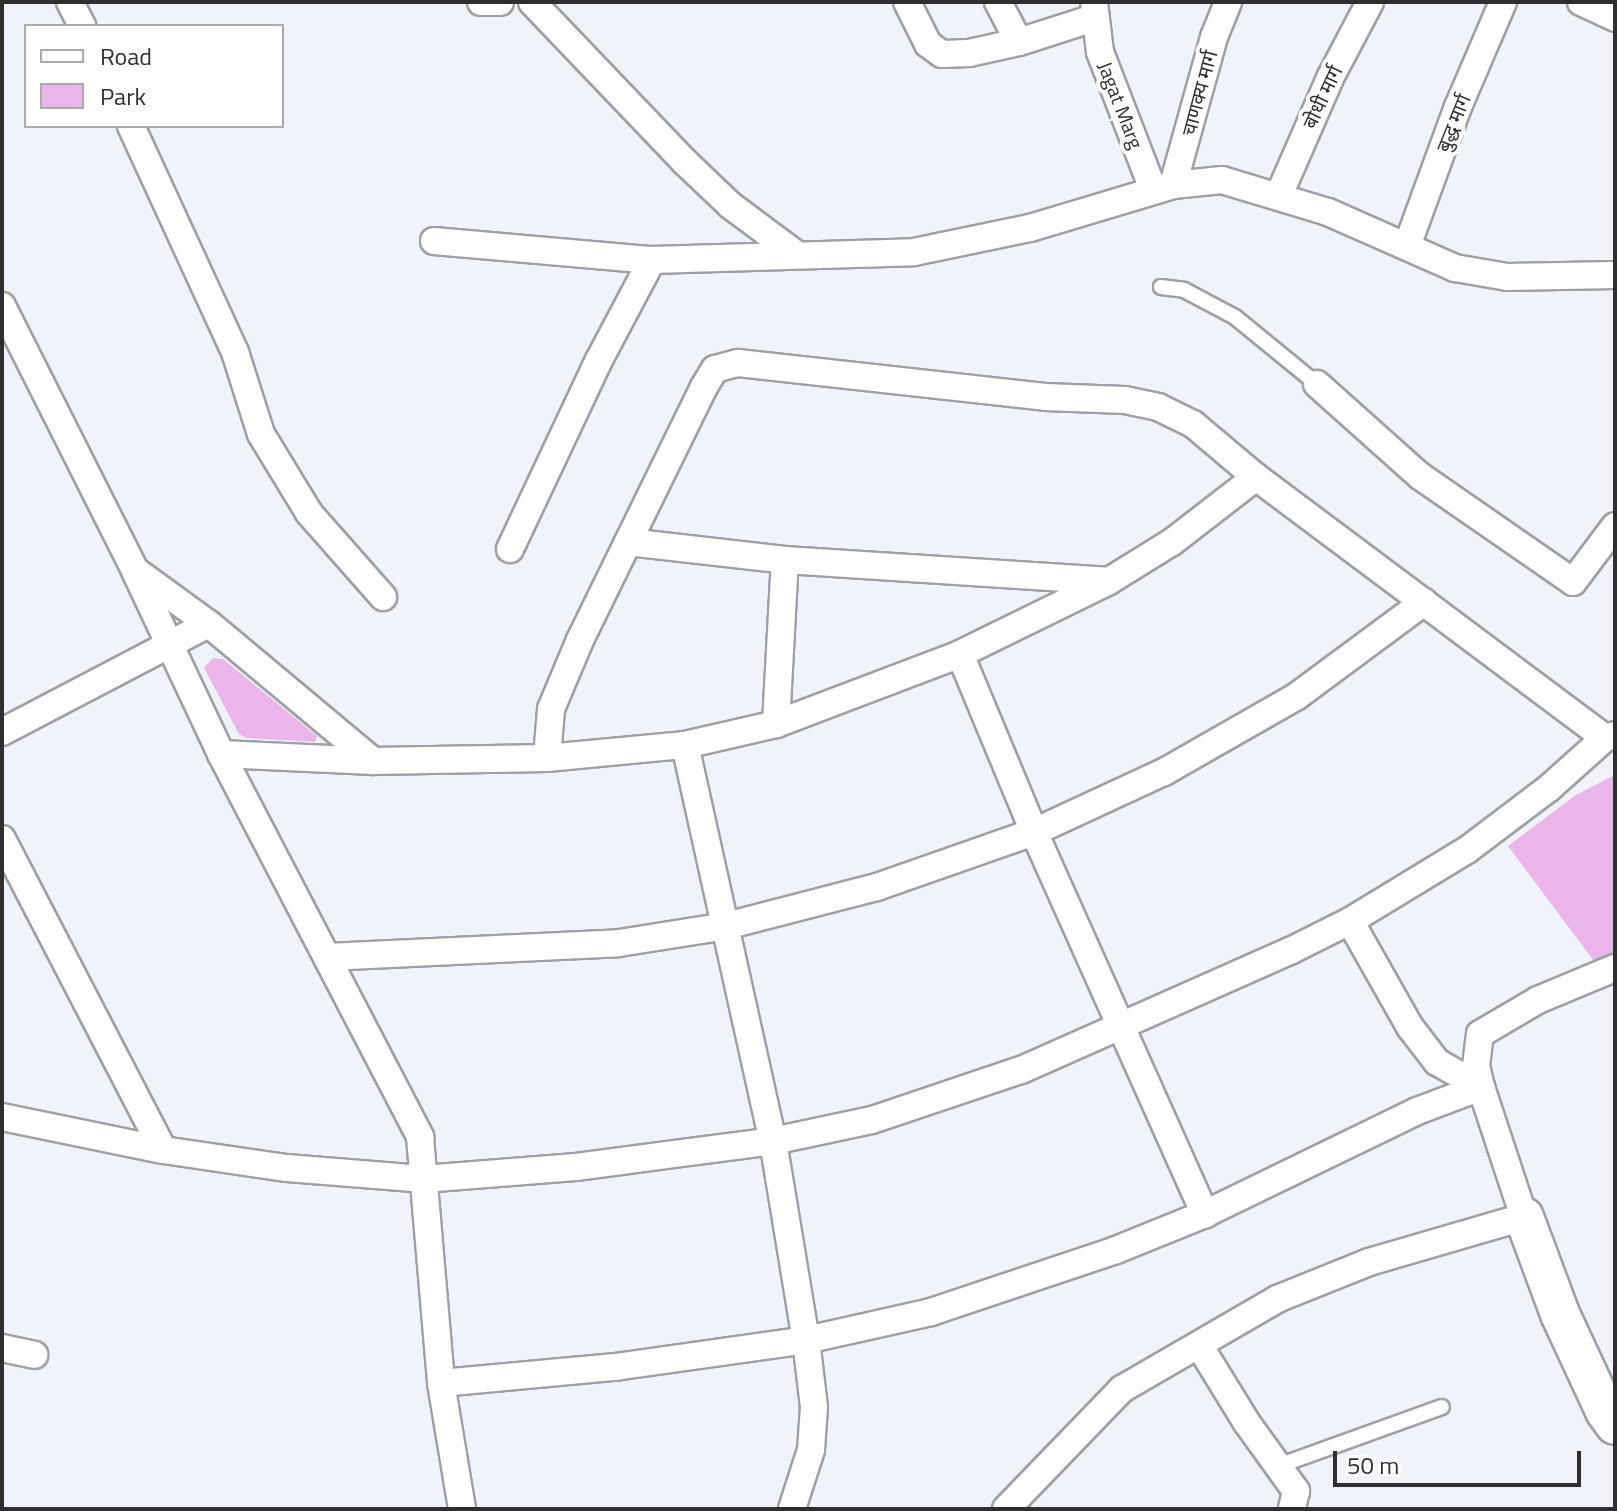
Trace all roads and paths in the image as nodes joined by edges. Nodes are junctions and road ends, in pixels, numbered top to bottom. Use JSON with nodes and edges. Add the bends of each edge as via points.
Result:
{"nodes":[{"id":1,"x":70,"y":2,"type":"edge"},
{"id":2,"x":481,"y":2,"type":"edge"},
{"id":3,"x":500,"y":2,"type":"edge"},
{"id":4,"x":532,"y":2,"type":"edge"},
{"id":5,"x":907,"y":2,"type":"edge"},
{"id":6,"x":998,"y":2,"type":"edge"},
{"id":7,"x":1228,"y":2,"type":"edge"},
{"id":8,"x":1370,"y":2,"type":"edge"},
{"id":9,"x":1503,"y":2,"type":"edge"},
{"id":10,"x":1581,"y":2,"type":"edge"},
{"id":11,"x":1094,"y":10,"type":"edge"},
{"id":12,"x":1615,"y":18,"type":"edge"},
{"id":13,"x":81,"y":24,"type":"edge"},
{"id":14,"x":1019,"y":42,"type":"junction"},
{"id":15,"x":132,"y":128,"type":"edge"},
{"id":16,"x":1163,"y":187,"type":"junction"},
{"id":17,"x":1279,"y":195,"type":"junction"},
{"id":18,"x":434,"y":241,"type":"dead end"},
{"id":19,"x":1407,"y":246,"type":"junction"},
{"id":20,"x":797,"y":255,"type":"junction"},
{"id":21,"x":652,"y":260,"type":"junction"},
{"id":22,"x":1615,"y":275,"type":"edge"},
{"id":23,"x":1161,"y":287,"type":"dead end"},
{"id":24,"x":2,"y":306,"type":"edge"},
{"id":25,"x":1317,"y":384,"type":"joint"},
{"id":26,"x":1256,"y":477,"type":"junction"},
{"id":27,"x":1615,"y":526,"type":"edge"},
{"id":28,"x":628,"y":542,"type":"junction"},
{"id":29,"x":510,"y":549,"type":"dead end"},
{"id":30,"x":785,"y":560,"type":"junction"},
{"id":31,"x":135,"y":571,"type":"junction"},
{"id":32,"x":1109,"y":581,"type":"junction"},
{"id":33,"x":383,"y":597,"type":"dead end"},
{"id":34,"x":1424,"y":602,"type":"junction"},
{"id":35,"x":209,"y":624,"type":"junction"},
{"id":36,"x":169,"y":645,"type":"junction"},
{"id":37,"x":960,"y":654,"type":"junction"},
{"id":38,"x":776,"y":724,"type":"junction"},
{"id":39,"x":2,"y":732,"type":"edge"},
{"id":40,"x":1610,"y":736,"type":"edge"},
{"id":41,"x":685,"y":745,"type":"junction"},
{"id":42,"x":221,"y":754,"type":"junction"},
{"id":43,"x":547,"y":758,"type":"junction"},
{"id":44,"x":373,"y":761,"type":"junction"},
{"id":45,"x":1034,"y":832,"type":"junction"},
{"id":46,"x":2,"y":839,"type":"edge"},
{"id":47,"x":1350,"y":921,"type":"junction"},
{"id":48,"x":726,"y":926,"type":"junction"},
{"id":49,"x":327,"y":957,"type":"junction"},
{"id":50,"x":1615,"y":968,"type":"edge"},
{"id":51,"x":1122,"y":1027,"type":"junction"},
{"id":52,"x":1481,"y":1087,"type":"junction"},
{"id":53,"x":2,"y":1117,"type":"edge"},
{"id":54,"x":773,"y":1141,"type":"junction"},
{"id":55,"x":163,"y":1150,"type":"junction"},
{"id":56,"x":423,"y":1179,"type":"junction"},
{"id":57,"x":1205,"y":1214,"type":"junction"},
{"id":58,"x":1524,"y":1217,"type":"junction"},
{"id":59,"x":806,"y":1340,"type":"junction"},
{"id":60,"x":1199,"y":1345,"type":"junction"},
{"id":61,"x":2,"y":1348,"type":"edge"},
{"id":62,"x":34,"y":1355,"type":"dead end"},
{"id":63,"x":441,"y":1383,"type":"junction"},
{"id":64,"x":1442,"y":1407,"type":"dead end"},
{"id":65,"x":1615,"y":1425,"type":"edge"},
{"id":66,"x":1278,"y":1466,"type":"junction"},
{"id":67,"x":462,"y":1509,"type":"edge"},
{"id":68,"x":792,"y":1509,"type":"edge"},
{"id":69,"x":1006,"y":1509,"type":"edge"},
{"id":70,"x":1292,"y":1509,"type":"edge"}],
"edges":[{"from":1,"to":13,"type":"street"},
{"from":2,"to":3,"type":"street"},
{"from":4,"to":20,"type":"street","via":[[730,205]]},
{"from":5,"to":14,"type":"street","name":"Jagat Marg","via":[[928,44],[942,54]]},
{"from":6,"to":14,"type":"street"},
{"from":7,"to":16,"type":"street","name":"चाणक्य मार्ग"},
{"from":8,"to":17,"type":"street","name":"बोधी मार्ग"},
{"from":9,"to":19,"type":"street","name":"बुद्ध मार्ग"},
{"from":10,"to":12,"type":"street"},
{"from":11,"to":14,"type":"street","name":"Jagat Marg"},
{"from":11,"to":16,"type":"street","name":"Jagat Marg","via":[[1100,52]]},
{"from":15,"to":33,"type":"street","via":[[235,352],[261,434],[309,513]]},
{"from":16,"to":17,"type":"street","via":[[1222,180]]},
{"from":16,"to":20,"type":"street","via":[[972,242],[914,252]]},
{"from":17,"to":19,"type":"street"},
{"from":18,"to":21,"type":"street"},
{"from":19,"to":22,"type":"street","via":[[1482,275]]},
{"from":20,"to":21,"type":"street"},
{"from":21,"to":29,"type":"street"},
{"from":23,"to":25,"type":"lane","via":[[1184,290],[1235,317]]},
{"from":24,"to":31,"type":"street"},
{"from":25,"to":27,"type":"street","via":[[1420,476],[1573,582]]},
{"from":26,"to":28,"type":"street","via":[[1193,424],[1158,407],[738,363],[715,369]]},
{"from":26,"to":32,"type":"street","via":[[1172,542]]},
{"from":26,"to":34,"type":"street"},
{"from":28,"to":30,"type":"street"},
{"from":28,"to":43,"type":"street","via":[[551,709]]},
{"from":30,"to":32,"type":"street"},
{"from":30,"to":38,"type":"street"},
{"from":31,"to":35,"type":"street"},
{"from":31,"to":36,"type":"street"},
{"from":32,"to":37,"type":"street"},
{"from":34,"to":40,"type":"street"},
{"from":34,"to":45,"type":"street","via":[[1297,696],[1226,738]]},
{"from":35,"to":36,"type":"street"},
{"from":35,"to":44,"type":"street"},
{"from":36,"to":39,"type":"street"},
{"from":36,"to":42,"type":"street"},
{"from":37,"to":38,"type":"street"},
{"from":37,"to":45,"type":"street"},
{"from":38,"to":41,"type":"street"},
{"from":40,"to":47,"type":"street","via":[[1467,850]]},
{"from":41,"to":43,"type":"street"},
{"from":41,"to":48,"type":"street"},
{"from":42,"to":44,"type":"street"},
{"from":42,"to":49,"type":"street"},
{"from":43,"to":44,"type":"street"},
{"from":45,"to":48,"type":"street","via":[[877,887]]},
{"from":45,"to":51,"type":"street"},
{"from":46,"to":55,"type":"street"},
{"from":47,"to":51,"type":"street"},
{"from":47,"to":52,"type":"street","via":[[1410,1027],[1437,1062]]},
{"from":48,"to":49,"type":"street","via":[[619,943]]},
{"from":48,"to":54,"type":"street"},
{"from":49,"to":56,"type":"street","via":[[420,1137]]},
{"from":50,"to":52,"type":"street","via":[[1538,1000],[1480,1034],[1476,1066]]},
{"from":51,"to":54,"type":"street","via":[[1021,1070],[872,1120]]},
{"from":51,"to":57,"type":"street"},
{"from":52,"to":57,"type":"street","via":[[1417,1111]]},
{"from":52,"to":58,"type":"street"},
{"from":53,"to":55,"type":"street"},
{"from":54,"to":56,"type":"street","via":[[576,1167]]},
{"from":54,"to":59,"type":"street"},
{"from":55,"to":56,"type":"street","via":[[287,1168]]},
{"from":56,"to":63,"type":"street"},
{"from":57,"to":59,"type":"street","via":[[931,1312]]},
{"from":58,"to":60,"type":"street","via":[[1319,1280]]},
{"from":58,"to":65,"type":"street","via":[[1560,1314]]},
{"from":59,"to":63,"type":"street","via":[[615,1367]]},
{"from":59,"to":68,"type":"street","via":[[814,1407],[811,1450]]},
{"from":60,"to":66,"type":"street"},
{"from":60,"to":69,"type":"street","via":[[1122,1389]]},
{"from":61,"to":62,"type":"street"},
{"from":63,"to":67,"type":"street"},
{"from":64,"to":66,"type":"lane"},
{"from":66,"to":70,"type":"street","via":[[1296,1491]]}]}
